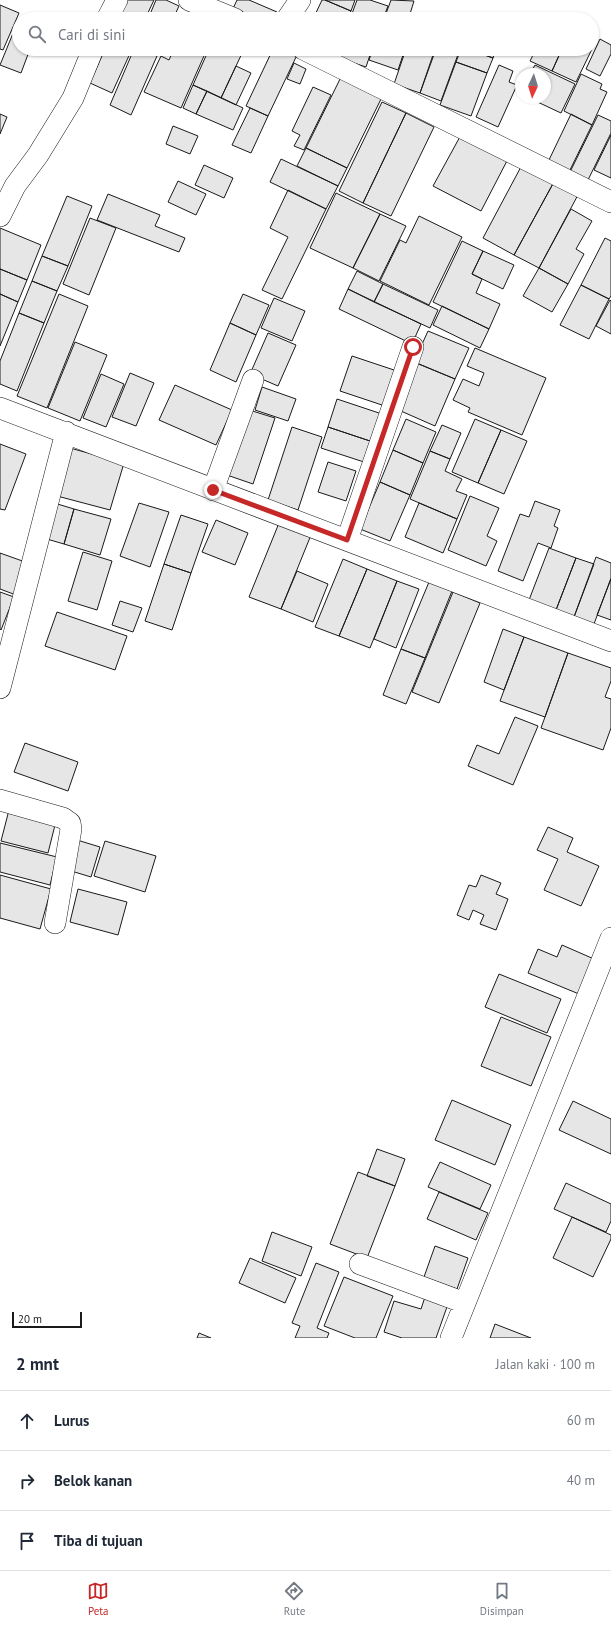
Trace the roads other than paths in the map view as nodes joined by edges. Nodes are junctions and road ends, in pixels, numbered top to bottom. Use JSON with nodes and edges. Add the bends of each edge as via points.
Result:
{"nodes":[{"id":1,"x":117,"y":0,"type":"edge"},
{"id":2,"x":189,"y":0,"type":"edge"},
{"id":3,"x":300,"y":0,"type":"edge"},
{"id":4,"x":111,"y":12,"type":"edge"},
{"id":5,"x":218,"y":12,"type":"edge"},
{"id":6,"x":292,"y":12,"type":"edge"},
{"id":7,"x":90,"y":56,"type":"edge"},
{"id":8,"x":317,"y":56,"type":"edge"},
{"id":9,"x":7,"y":182,"type":"edge"},
{"id":10,"x":611,"y":202,"type":"edge"},
{"id":11,"x":0,"y":216,"type":"edge"},
{"id":12,"x":413,"y":347,"type":"dead end"},
{"id":13,"x":253,"y":380,"type":"dead end"},
{"id":14,"x":0,"y":408,"type":"edge"},
{"id":15,"x":66,"y":432,"type":"junction"},
{"id":16,"x":213,"y":490,"type":"junction"},
{"id":17,"x":347,"y":540,"type":"junction"},
{"id":18,"x":611,"y":641,"type":"edge"},
{"id":19,"x":0,"y":688,"type":"edge"},
{"id":20,"x":0,"y":800,"type":"edge"},
{"id":21,"x":55,"y":923,"type":"dead end"},
{"id":22,"x":611,"y":938,"type":"edge"},
{"id":23,"x":360,"y":1264,"type":"dead end"},
{"id":24,"x":465,"y":1303,"type":"junction"},
{"id":25,"x":451,"y":1338,"type":"edge"}],
"edges":[{"from":1,"to":4,"type":"street"},
{"from":2,"to":5,"type":"street"},
{"from":3,"to":6,"type":"street"},
{"from":7,"to":9,"type":"street","via":[[73,98],[38,155]]},
{"from":8,"to":10,"type":"street"},
{"from":9,"to":11,"type":"street"},
{"from":12,"to":17,"type":"street"},
{"from":13,"to":16,"type":"street"},
{"from":14,"to":15,"type":"street"},
{"from":15,"to":16,"type":"street"},
{"from":15,"to":19,"type":"street"},
{"from":16,"to":17,"type":"street"},
{"from":17,"to":18,"type":"street"},
{"from":20,"to":21,"type":"street","via":[[63,818],[70,823]]},
{"from":22,"to":24,"type":"street"},
{"from":23,"to":24,"type":"street"},
{"from":24,"to":25,"type":"street"}]}
